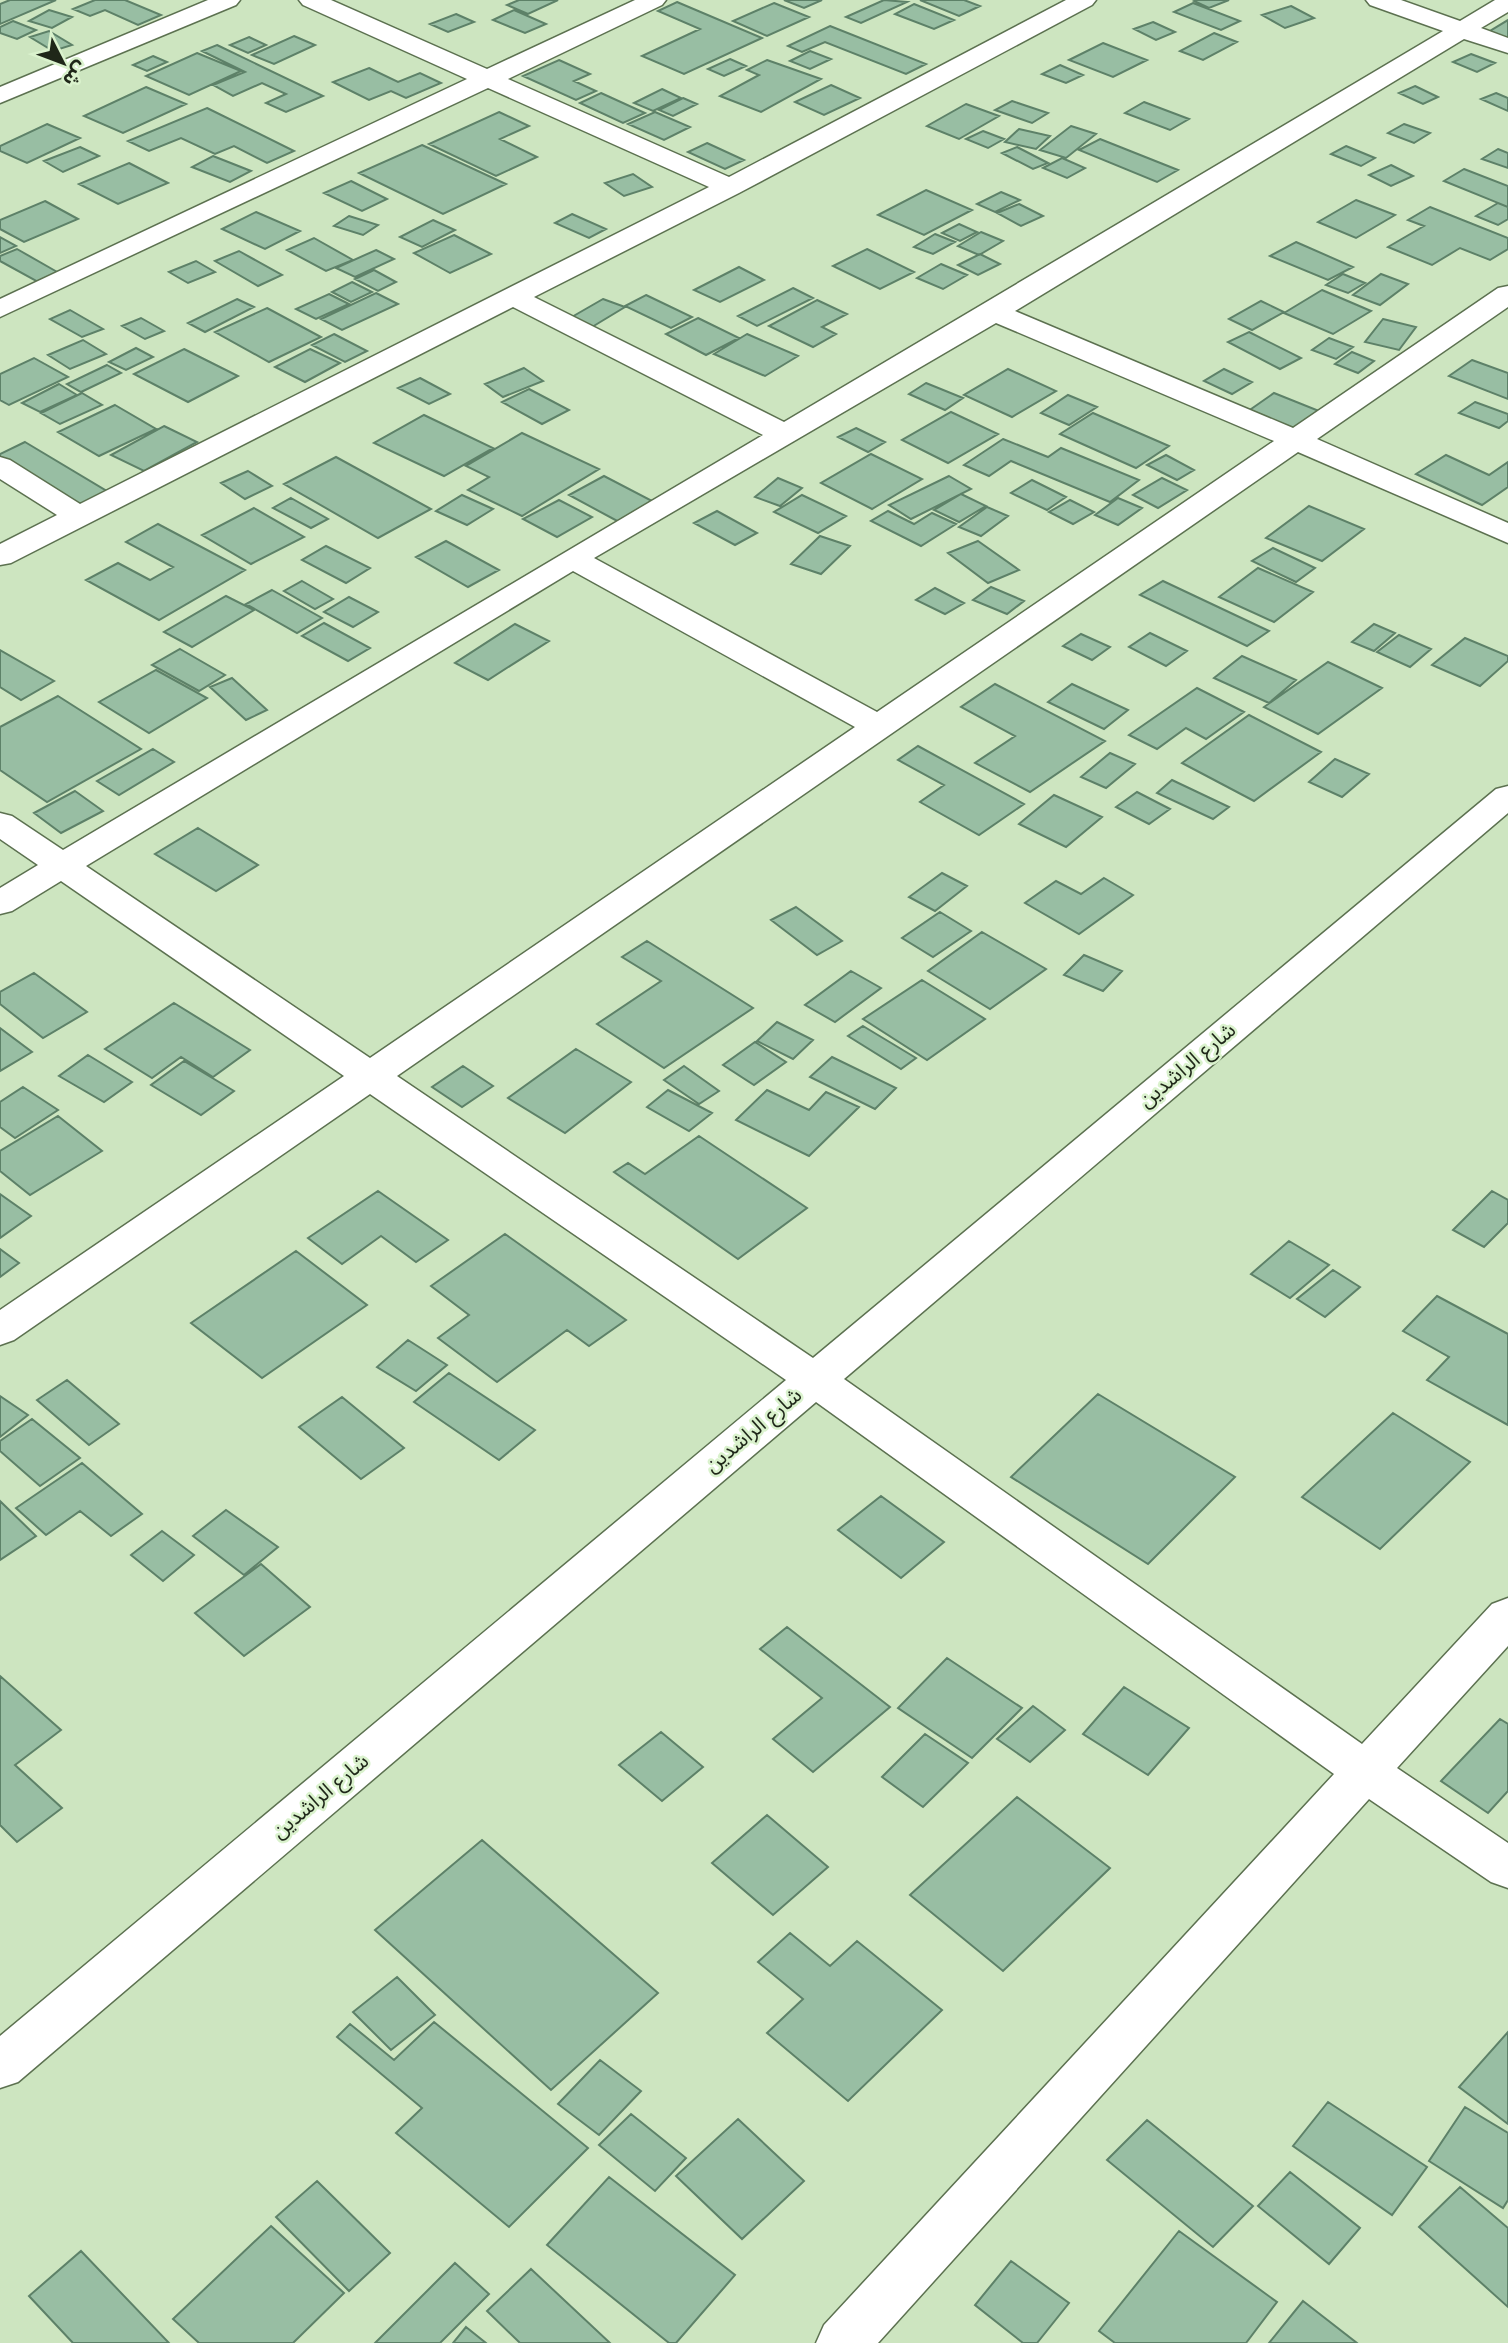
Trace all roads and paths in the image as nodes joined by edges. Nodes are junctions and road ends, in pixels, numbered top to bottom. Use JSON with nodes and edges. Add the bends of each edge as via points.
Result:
{"nodes":[{"id":1,"x":228,"y":0,"type":"edge"},
{"id":2,"x":311,"y":0,"type":"edge"},
{"id":3,"x":654,"y":0,"type":"edge"},
{"id":4,"x":1084,"y":0,"type":"edge"},
{"id":5,"x":1378,"y":0,"type":"edge"},
{"id":6,"x":1508,"y":2,"type":"edge"},
{"id":7,"x":1461,"y":30,"type":"junction"},
{"id":8,"x":1508,"y":46,"type":"edge"},
{"id":9,"x":488,"y":78,"type":"junction"},
{"id":10,"x":0,"y":96,"type":"edge"},
{"id":11,"x":730,"y":187,"type":"junction"},
{"id":12,"x":1508,"y":294,"type":"edge"},
{"id":13,"x":512,"y":296,"type":"junction"},
{"id":14,"x":0,"y":309,"type":"edge"},
{"id":15,"x":994,"y":313,"type":"junction"},
{"id":16,"x":784,"y":434,"type":"junction"},
{"id":17,"x":1298,"y":440,"type":"junction"},
{"id":18,"x":0,"y":466,"type":"edge"},
{"id":19,"x":77,"y":514,"type":"junction"},
{"id":20,"x":1508,"y":534,"type":"edge"},
{"id":21,"x":0,"y":556,"type":"edge"},
{"id":22,"x":572,"y":558,"type":"junction"},
{"id":23,"x":880,"y":727,"type":"junction"},
{"id":24,"x":1508,"y":796,"type":"edge"},
{"id":25,"x":0,"y":823,"type":"edge"},
{"id":26,"x":61,"y":867,"type":"junction"},
{"id":27,"x":0,"y":903,"type":"edge"},
{"id":28,"x":369,"y":1075,"type":"junction"},
{"id":29,"x":0,"y":1330,"type":"edge"},
{"id":30,"x":814,"y":1379,"type":"junction"},
{"id":31,"x":1508,"y":1616,"type":"edge"},
{"id":32,"x":1366,"y":1772,"type":"junction"},
{"id":33,"x":1508,"y":1868,"type":"edge"},
{"id":34,"x":0,"y":2066,"type":"edge"},
{"id":35,"x":843,"y":2343,"type":"edge"}],
"edges":[{"from":1,"to":10,"type":"street"},
{"from":2,"to":9,"type":"street"},
{"from":3,"to":9,"type":"street"},
{"from":4,"to":11,"type":"street"},
{"from":5,"to":7,"type":"street"},
{"from":6,"to":7,"type":"street"},
{"from":7,"to":8,"type":"street"},
{"from":7,"to":15,"type":"street"},
{"from":9,"to":11,"type":"street"},
{"from":9,"to":14,"type":"street"},
{"from":11,"to":13,"type":"street"},
{"from":12,"to":17,"type":"street"},
{"from":13,"to":16,"type":"street"},
{"from":13,"to":19,"type":"street"},
{"from":15,"to":16,"type":"street"},
{"from":15,"to":17,"type":"street"},
{"from":16,"to":22,"type":"street"},
{"from":17,"to":20,"type":"street"},
{"from":17,"to":23,"type":"street"},
{"from":18,"to":19,"type":"street"},
{"from":19,"to":21,"type":"street"},
{"from":22,"to":23,"type":"street"},
{"from":22,"to":26,"type":"street"},
{"from":23,"to":28,"type":"street"},
{"from":24,"to":30,"type":"street","name":"شارع الراشدين"},
{"from":25,"to":26,"type":"street"},
{"from":26,"to":27,"type":"street"},
{"from":26,"to":28,"type":"street"},
{"from":28,"to":29,"type":"street"},
{"from":28,"to":30,"type":"street"},
{"from":30,"to":32,"type":"street"},
{"from":30,"to":34,"type":"street","name":"شارع الراشدين"},
{"from":31,"to":32,"type":"street"},
{"from":32,"to":33,"type":"street"},
{"from":32,"to":35,"type":"street"}]}
